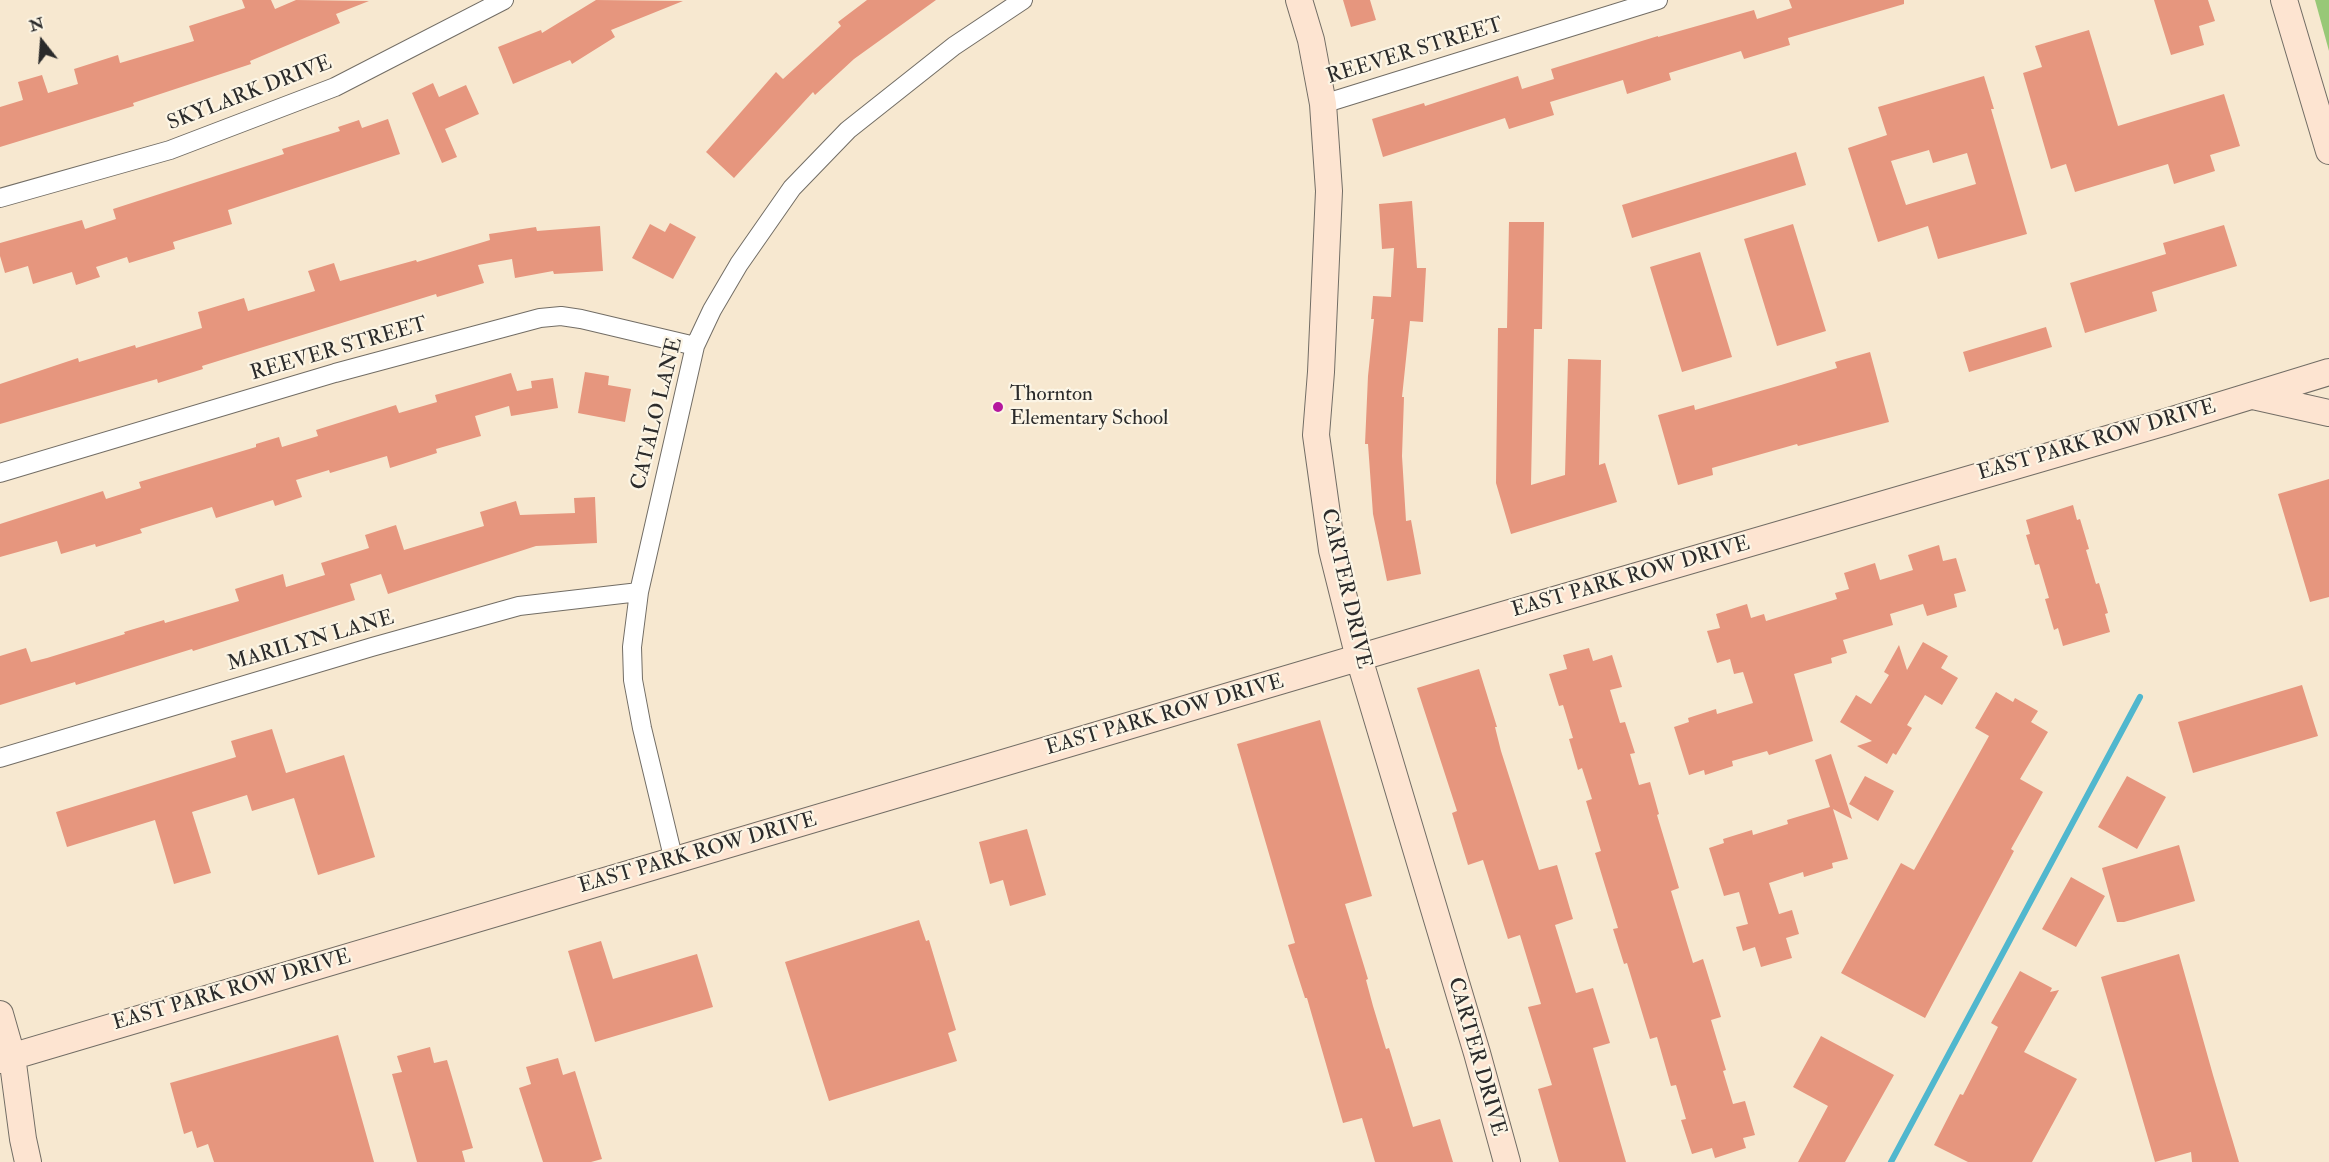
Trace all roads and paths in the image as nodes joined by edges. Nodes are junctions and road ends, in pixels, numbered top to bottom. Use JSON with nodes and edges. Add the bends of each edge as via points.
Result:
{"nodes":[{"id":1,"x":504,"y":0,"type":"edge"},
{"id":2,"x":1023,"y":0,"type":"edge"},
{"id":3,"x":1299,"y":0,"type":"edge"},
{"id":4,"x":1658,"y":0,"type":"edge"},
{"id":5,"x":2284,"y":0,"type":"edge"},
{"id":6,"x":1323,"y":104,"type":"junction"},
{"id":7,"x":2329,"y":152,"type":"edge"},
{"id":8,"x":0,"y":198,"type":"edge"},
{"id":9,"x":695,"y":346,"type":"junction"},
{"id":10,"x":2329,"y":372,"type":"edge"},
{"id":11,"x":2250,"y":395,"type":"junction"},
{"id":12,"x":2329,"y":413,"type":"edge"},
{"id":13,"x":0,"y":472,"type":"edge"},
{"id":14,"x":639,"y":592,"type":"junction"},
{"id":15,"x":1359,"y":658,"type":"junction"},
{"id":16,"x":0,"y":758,"type":"edge"},
{"id":17,"x":674,"y":861,"type":"junction"},
{"id":18,"x":0,"y":1014,"type":"edge"},
{"id":19,"x":6,"y":1058,"type":"edge"},
{"id":20,"x":28,"y":1162,"type":"edge"},
{"id":21,"x":1507,"y":1162,"type":"edge"}],
"edges":[{"from":1,"to":8,"type":"street","name":"SKYLARK DRIVE","via":[[335,87],[170,150]]},
{"from":2,"to":9,"type":"street","name":"CATALO LANE","via":[[954,46],[848,130],[792,188],[739,264]]},
{"from":3,"to":6,"type":"main road","name":"CARTER DRIVE"},
{"from":4,"to":6,"type":"street","name":"REEVER STREET"},
{"from":5,"to":7,"type":"main road"},
{"from":6,"to":15,"type":"main road","name":"CARTER DRIVE","via":[[1329,191],[1316,435],[1332,550]]},
{"from":9,"to":13,"type":"street","name":"REEVER STREET","via":[[581,319],[540,318],[335,373]]},
{"from":9,"to":14,"type":"street","name":"CATALO LANE"},
{"from":10,"to":11,"type":"main road","name":"EAST PARK ROW DRIVE"},
{"from":11,"to":12,"type":"main road"},
{"from":11,"to":15,"type":"main road","name":"EAST PARK ROW DRIVE"},
{"from":14,"to":16,"type":"street","name":"MARILYN LANE","via":[[519,606]]},
{"from":14,"to":17,"type":"street","name":"CATALO LANE","via":[[632,648],[633,680]]},
{"from":15,"to":17,"type":"main road","name":"EAST PARK ROW DRIVE"},
{"from":15,"to":21,"type":"main road","name":"CARTER DRIVE"},
{"from":17,"to":19,"type":"main road","name":"EAST PARK ROW DRIVE"},
{"from":18,"to":19,"type":"main road"},
{"from":19,"to":20,"type":"main road"}]}
